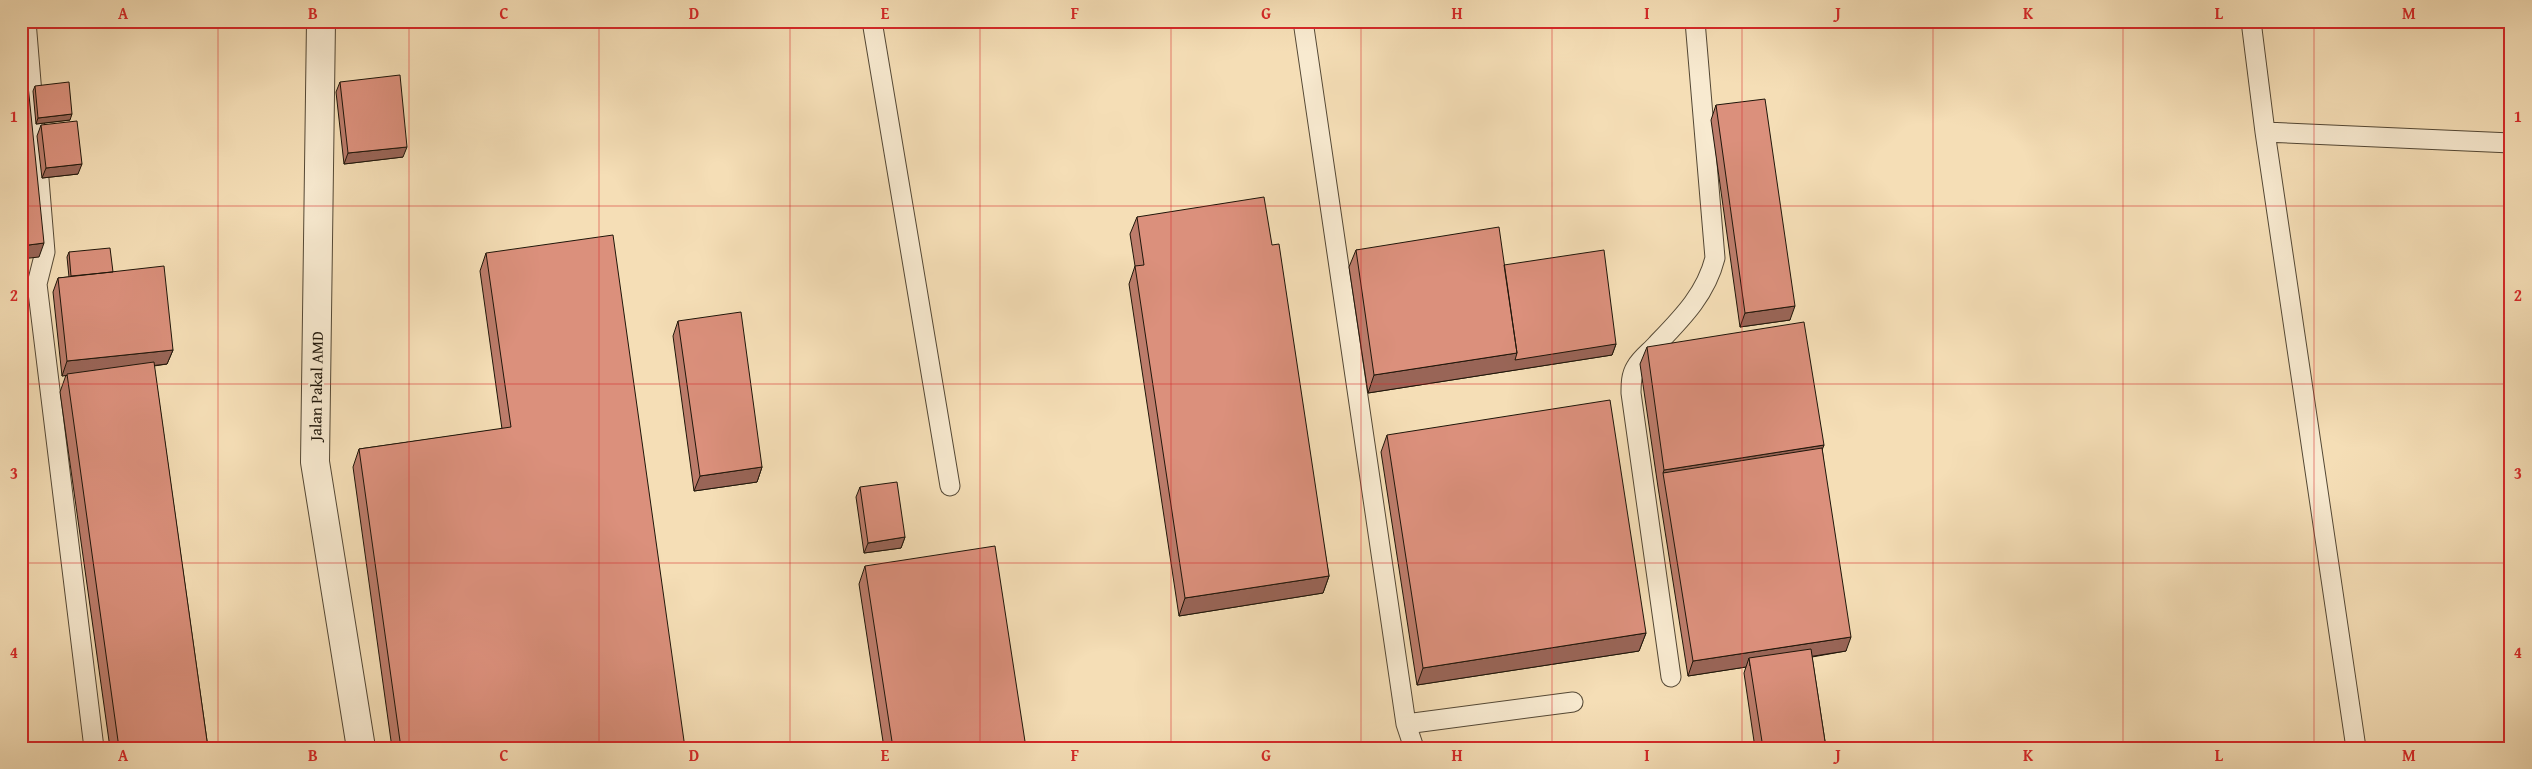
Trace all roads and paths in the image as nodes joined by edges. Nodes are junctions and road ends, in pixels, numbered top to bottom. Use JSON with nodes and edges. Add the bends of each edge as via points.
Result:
{"nodes":[{"id":1,"x":26,"y":21,"type":"edge"},
{"id":2,"x":321,"y":21,"type":"edge"},
{"id":3,"x":872,"y":21,"type":"edge"},
{"id":4,"x":1303,"y":21,"type":"edge"},
{"id":5,"x":1696,"y":21,"type":"edge"},
{"id":6,"x":2251,"y":23,"type":"edge"},
{"id":7,"x":2265,"y":132,"type":"junction"},
{"id":8,"x":2511,"y":143,"type":"edge"},
{"id":9,"x":950,"y":486,"type":"dead end"},
{"id":10,"x":1671,"y":677,"type":"dead end"},
{"id":11,"x":1572,"y":702,"type":"dead end"},
{"id":12,"x":1406,"y":724,"type":"junction"},
{"id":13,"x":94,"y":748,"type":"edge"},
{"id":14,"x":361,"y":748,"type":"edge"},
{"id":15,"x":1414,"y":748,"type":"edge"},
{"id":16,"x":2356,"y":748,"type":"edge"}],
"edges":[{"from":1,"to":13,"type":"lane","via":[[45,252],[37,284]]},
{"from":2,"to":14,"type":"street","name":"Jalan Pakal AMD","via":[[315,462]]},
{"from":3,"to":9,"type":"lane"},
{"from":4,"to":12,"type":"lane"},
{"from":5,"to":10,"type":"lane","via":[[1714,258],[1710,279],[1698,296],[1636,366],[1631,393]]},
{"from":6,"to":7,"type":"lane"},
{"from":7,"to":8,"type":"lane"},
{"from":7,"to":16,"type":"lane"},
{"from":11,"to":12,"type":"lane"},
{"from":12,"to":15,"type":"lane"}]}
